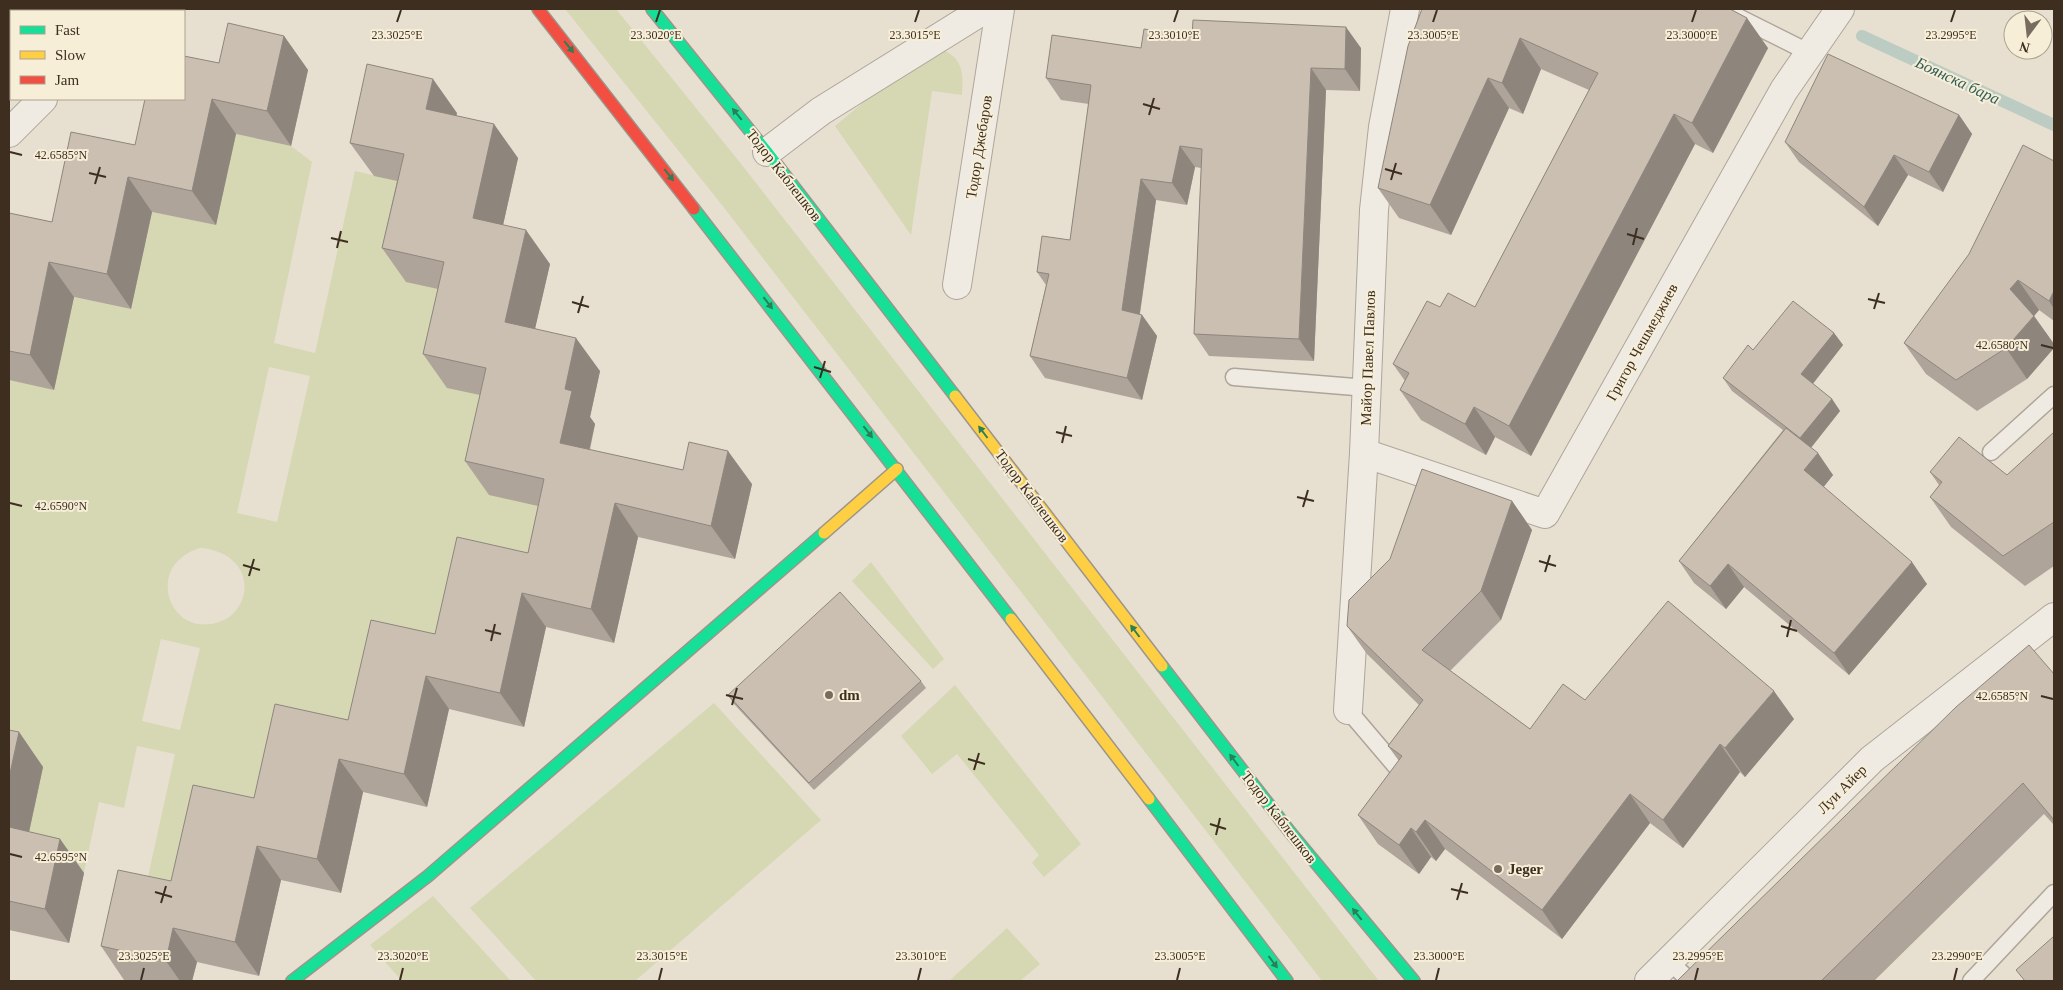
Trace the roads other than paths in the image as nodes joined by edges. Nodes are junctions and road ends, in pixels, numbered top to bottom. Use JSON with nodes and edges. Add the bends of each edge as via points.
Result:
{"nodes":[{"id":1,"x":538,"y":9,"type":"edge"},
{"id":2,"x":652,"y":9,"type":"edge"},
{"id":3,"x":985,"y":9,"type":"edge"},
{"id":4,"x":1000,"y":9,"type":"edge"},
{"id":5,"x":1405,"y":9,"type":"edge"},
{"id":6,"x":1722,"y":9,"type":"edge"},
{"id":7,"x":1840,"y":9,"type":"edge"},
{"id":8,"x":1810,"y":53,"type":"junction"},
{"id":9,"x":42,"y":100,"type":"edge"},
{"id":10,"x":9,"y":133,"type":"edge"},
{"id":11,"x":767,"y":152,"type":"junction"},
{"id":12,"x":957,"y":285,"type":"dead end"},
{"id":13,"x":1234,"y":377,"type":"dead end"},
{"id":14,"x":1367,"y":388,"type":"junction"},
{"id":15,"x":2054,"y":395,"type":"edge"},
{"id":16,"x":1991,"y":452,"type":"dead end"},
{"id":17,"x":1364,"y":453,"type":"junction"},
{"id":18,"x":897,"y":470,"type":"junction"},
{"id":19,"x":2052,"y":623,"type":"edge"},
{"id":20,"x":1348,"y":710,"type":"joint"},
{"id":21,"x":1399,"y":770,"type":"edge"},
{"id":22,"x":2054,"y":893,"type":"edge"},
{"id":23,"x":1669,"y":961,"type":"junction"},
{"id":24,"x":292,"y":981,"type":"edge"},
{"id":25,"x":1287,"y":981,"type":"edge"},
{"id":26,"x":1414,"y":981,"type":"edge"},
{"id":27,"x":1649,"y":981,"type":"edge"},
{"id":28,"x":1690,"y":981,"type":"edge"},
{"id":29,"x":1971,"y":981,"type":"edge"}],
"edges":[{"from":1,"to":18,"type":"main road","one_way":true},
{"from":11,"to":2,"type":"main road","name":"Тодор Каблешков","one_way":true},
{"from":3,"to":11,"type":"street","via":[[821,111]]},
{"from":4,"to":12,"type":"street","name":"Тодор Джебаров"},
{"from":5,"to":14,"type":"street","name":"Майор Павел Павлов","via":[[1383,127],[1374,210]]},
{"from":6,"to":8,"type":"lane"},
{"from":7,"to":8,"type":"street","name":"Григор Чешмеджиев"},
{"from":8,"to":17,"type":"street","name":"Григор Чешмеджиев","via":[[1784,90],[1545,514]]},
{"from":9,"to":10,"type":"street"},
{"from":26,"to":11,"type":"main road","name":"Тодор Каблешков","one_way":true,"via":[[1290,832]]},
{"from":13,"to":14,"type":"lane"},
{"from":14,"to":17,"type":"street","name":"Майор Павел Павлов"},
{"from":15,"to":16,"type":"lane"},
{"from":17,"to":20,"type":"street","name":"Майор Павел Павлов"},
{"from":18,"to":24,"type":"main road","via":[[428,876]]},
{"from":18,"to":25,"type":"main road","one_way":true},
{"from":19,"to":23,"type":"street","name":"Луи Айер","via":[[1872,759]]},
{"from":20,"to":21,"type":"lane"},
{"from":22,"to":29,"type":"lane"},
{"from":23,"to":27,"type":"street","name":"Луи Айер"},
{"from":23,"to":28,"type":"lane"}]}
